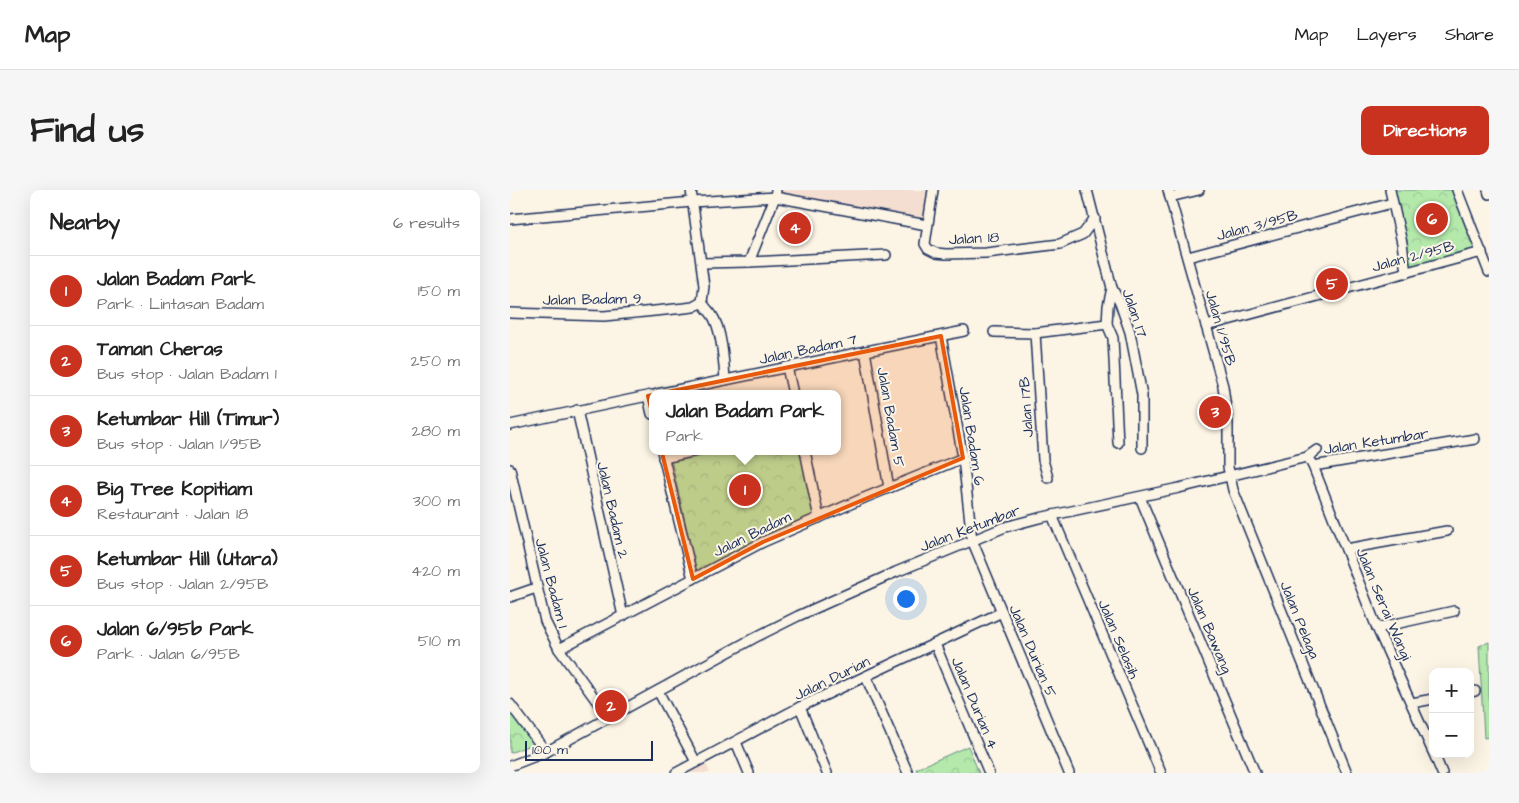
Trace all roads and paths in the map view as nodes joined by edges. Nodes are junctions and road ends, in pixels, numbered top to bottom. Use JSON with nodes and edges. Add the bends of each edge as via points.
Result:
{"nodes":[{"id":1,"x":691,"y":190,"type":"edge"},
{"id":2,"x":933,"y":190,"type":"edge"},
{"id":3,"x":1087,"y":190,"type":"edge"},
{"id":4,"x":1199,"y":190,"type":"edge"},
{"id":5,"x":1390,"y":190,"type":"edge"},
{"id":6,"x":1457,"y":190,"type":"edge"},
{"id":7,"x":1488,"y":190,"type":"edge"},
{"id":8,"x":776,"y":194,"type":"edge"},
{"id":9,"x":1169,"y":194,"type":"edge"},
{"id":10,"x":1489,"y":194,"type":"edge"},
{"id":11,"x":692,"y":202,"type":"junction"},
{"id":12,"x":1392,"y":203,"type":"junction"},
{"id":13,"x":510,"y":218,"type":"edge"},
{"id":14,"x":1095,"y":218,"type":"junction"},
{"id":15,"x":927,"y":225,"type":"junction"},
{"id":16,"x":1482,"y":252,"type":"junction"},
{"id":17,"x":886,"y":255,"type":"dead end"},
{"id":18,"x":1188,"y":257,"type":"junction"},
{"id":19,"x":749,"y":262,"type":"junction"},
{"id":20,"x":702,"y":263,"type":"junction"},
{"id":21,"x":1489,"y":272,"type":"edge"},
{"id":22,"x":1406,"y":273,"type":"junction"},
{"id":23,"x":1112,"y":288,"type":"junction"},
{"id":24,"x":702,"y":302,"type":"junction"},
{"id":25,"x":510,"y":312,"type":"edge"},
{"id":26,"x":1107,"y":324,"type":"junction"},
{"id":27,"x":1206,"y":326,"type":"junction"},
{"id":28,"x":964,"y":331,"type":"dead end"},
{"id":29,"x":994,"y":332,"type":"dead end"},
{"id":30,"x":1035,"y":333,"type":"junction"},
{"id":31,"x":941,"y":336,"type":"junction"},
{"id":32,"x":865,"y":351,"type":"junction"},
{"id":33,"x":787,"y":367,"type":"junction"},
{"id":34,"x":725,"y":380,"type":"junction"},
{"id":35,"x":676,"y":390,"type":"edge"},
{"id":36,"x":791,"y":390,"type":"edge"},
{"id":37,"x":649,"y":396,"type":"edge"},
{"id":38,"x":577,"y":410,"type":"junction"},
{"id":39,"x":510,"y":425,"type":"edge"},
{"id":40,"x":1475,"y":439,"type":"dead end"},
{"id":41,"x":1118,"y":443,"type":"dead end"},
{"id":42,"x":1142,"y":448,"type":"dead end"},
{"id":43,"x":1317,"y":450,"type":"dead end"},
{"id":44,"x":662,"y":455,"type":"edge"},
{"id":45,"x":806,"y":455,"type":"edge"},
{"id":46,"x":1307,"y":457,"type":"junction"},
{"id":47,"x":963,"y":458,"type":"junction"},
{"id":48,"x":1313,"y":466,"type":"junction"},
{"id":49,"x":510,"y":469,"type":"edge"},
{"id":50,"x":1230,"y":477,"type":"junction"},
{"id":51,"x":1048,"y":478,"type":"dead end"},
{"id":52,"x":890,"y":488,"type":"junction"},
{"id":53,"x":513,"y":494,"type":"edge"},
{"id":54,"x":1140,"y":497,"type":"junction"},
{"id":55,"x":1052,"y":515,"type":"junction"},
{"id":56,"x":819,"y":518,"type":"junction"},
{"id":57,"x":1446,"y":531,"type":"dead end"},
{"id":58,"x":972,"y":540,"type":"junction"},
{"id":59,"x":1346,"y":549,"type":"junction"},
{"id":60,"x":693,"y":579,"type":"junction"},
{"id":61,"x":536,"y":588,"type":"junction"},
{"id":62,"x":510,"y":597,"type":"edge"},
{"id":63,"x":1454,"y":611,"type":"dead end"},
{"id":64,"x":1002,"y":612,"type":"junction"},
{"id":65,"x":623,"y":616,"type":"junction"},
{"id":66,"x":1378,"y":628,"type":"junction"},
{"id":67,"x":935,"y":644,"type":"junction"},
{"id":68,"x":559,"y":649,"type":"junction"},
{"id":69,"x":866,"y":676,"type":"junction"},
{"id":70,"x":658,"y":691,"type":"junction"},
{"id":71,"x":1429,"y":700,"type":"edge"},
{"id":72,"x":1412,"y":703,"type":"junction"},
{"id":73,"x":510,"y":704,"type":"edge"},
{"id":74,"x":800,"y":708,"type":"junction"},
{"id":75,"x":609,"y":718,"type":"junction"},
{"id":76,"x":736,"y":742,"type":"junction"},
{"id":77,"x":1429,"y":743,"type":"edge"},
{"id":78,"x":546,"y":752,"type":"junction"},
{"id":79,"x":1435,"y":758,"type":"edge"},
{"id":80,"x":696,"y":762,"type":"junction"},
{"id":81,"x":510,"y":766,"type":"edge"},
{"id":82,"x":676,"y":773,"type":"edge"},
{"id":83,"x":750,"y":773,"type":"edge"},
{"id":84,"x":827,"y":773,"type":"edge"},
{"id":85,"x":908,"y":773,"type":"edge"},
{"id":86,"x":989,"y":773,"type":"edge"},
{"id":87,"x":1069,"y":773,"type":"edge"},
{"id":88,"x":1161,"y":773,"type":"edge"},
{"id":89,"x":1255,"y":773,"type":"edge"},
{"id":90,"x":1347,"y":773,"type":"edge"},
{"id":91,"x":1442,"y":773,"type":"edge"}],
"edges":[{"from":1,"to":11,"type":"street"},
{"from":2,"to":15,"type":"street"},
{"from":3,"to":14,"type":"street","name":"Jalan 17"},
{"from":4,"to":9,"type":"street"},
{"from":5,"to":12,"type":"street"},
{"from":6,"to":16,"type":"street"},
{"from":7,"to":10,"type":"street"},
{"from":8,"to":11,"type":"street","name":"Jalan 18"},
{"from":8,"to":15,"type":"street","name":"Jalan 18"},
{"from":8,"to":19,"type":"street"},
{"from":9,"to":18,"type":"street","name":"Jalan 1/95B"},
{"from":11,"to":13,"type":"street","name":"Jalan 18"},
{"from":11,"to":20,"type":"street"},
{"from":12,"to":18,"type":"street","name":"Jalan 3/95B"},
{"from":12,"to":22,"type":"street"},
{"from":14,"to":15,"type":"street","name":"Jalan 18","via":[[1083,234],[1060,244],[986,253],[936,253],[925,244]]},
{"from":14,"to":23,"type":"street","name":"Jalan 17"},
{"from":16,"to":21,"type":"street"},
{"from":16,"to":22,"type":"street","name":"Jalan 2/95B"},
{"from":17,"to":19,"type":"street"},
{"from":18,"to":27,"type":"street","name":"Jalan 1/95B"},
{"from":19,"to":20,"type":"street"},
{"from":20,"to":24,"type":"street"},
{"from":22,"to":27,"type":"street","name":"Jalan 2/95B"},
{"from":23,"to":26,"type":"street"},
{"from":23,"to":42,"type":"street","name":"Jalan 17","via":[[1132,341],[1142,395]]},
{"from":24,"to":25,"type":"street","name":"Jalan Badam 9","via":[[693,307],[604,316]]},
{"from":24,"to":34,"type":"street","via":[[713,315],[723,350]]},
{"from":26,"to":30,"type":"street"},
{"from":26,"to":41,"type":"street","via":[[1113,338]]},
{"from":27,"to":50,"type":"street","name":"Jalan 1/95B","via":[[1226,403]]},
{"from":28,"to":31,"type":"street","name":"Jalan Badam 7"},
{"from":29,"to":30,"type":"street"},
{"from":30,"to":51,"type":"street","name":"Jalan 17B","via":[[1043,460]]},
{"from":31,"to":32,"type":"street","name":"Jalan Badam 7"},
{"from":31,"to":47,"type":"street","name":"Jalan Badam 6"},
{"from":32,"to":33,"type":"street","name":"Jalan Badam 7"},
{"from":32,"to":52,"type":"street","name":"Jalan Badam 5"},
{"from":33,"to":34,"type":"street","name":"Jalan Badam 7"},
{"from":33,"to":36,"type":"street"},
{"from":34,"to":35,"type":"street","name":"Jalan Badam 7"},
{"from":37,"to":38,"type":"street","name":"Jalan Badam 7"},
{"from":38,"to":39,"type":"street","name":"Jalan Badam 7"},
{"from":38,"to":65,"type":"street","name":"Jalan Badam 2"},
{"from":40,"to":48,"type":"street","name":"Jalan Ketumbar"},
{"from":43,"to":46,"type":"street"},
{"from":44,"to":60,"type":"street"},
{"from":45,"to":56,"type":"street"},
{"from":46,"to":48,"type":"street","name":"Jalan Ketumbar"},
{"from":46,"to":50,"type":"street","name":"Jalan Ketumbar"},
{"from":47,"to":52,"type":"street","name":"Jalan Badam"},
{"from":47,"to":58,"type":"street","name":"Jalan Badam 6"},
{"from":48,"to":59,"type":"street","name":"Jalan Serai Wangi"},
{"from":49,"to":53,"type":"street","name":"Jalan Badam 1"},
{"from":50,"to":54,"type":"street","name":"Jalan Ketumbar"},
{"from":50,"to":90,"type":"street","name":"Jalan Pelaga"},
{"from":52,"to":56,"type":"street","name":"Jalan Badam"},
{"from":53,"to":61,"type":"street","name":"Jalan Badam 1"},
{"from":54,"to":55,"type":"street","name":"Jalan Ketumbar"},
{"from":54,"to":89,"type":"street","name":"Jalan Bawang"},
{"from":55,"to":58,"type":"street","name":"Jalan Ketumbar","via":[[1005,527]]},
{"from":55,"to":88,"type":"street","name":"Jalan Selasih"},
{"from":56,"to":60,"type":"street","name":"Jalan Badam","via":[[763,542]]},
{"from":57,"to":59,"type":"street"},
{"from":58,"to":64,"type":"street","name":"Jalan Durian 5"},
{"from":58,"to":70,"type":"street","name":"Jalan Ketumbar","via":[[798,616]]},
{"from":59,"to":66,"type":"street","name":"Jalan Serai Wangi"},
{"from":60,"to":65,"type":"street","name":"Jalan Badam"},
{"from":61,"to":62,"type":"street"},
{"from":61,"to":68,"type":"street","name":"Jalan Badam 1","via":[[545,620]]},
{"from":63,"to":66,"type":"street"},
{"from":64,"to":67,"type":"street","name":"Jalan Durian"},
{"from":64,"to":87,"type":"street","name":"Jalan Durian 5"},
{"from":65,"to":68,"type":"street","name":"Jalan Badam"},
{"from":66,"to":72,"type":"street","name":"Jalan Serai Wangi"},
{"from":67,"to":69,"type":"street","name":"Jalan Durian"},
{"from":67,"to":86,"type":"street","name":"Jalan Durian 4"},
{"from":68,"to":75,"type":"street","name":"Jalan Badam 1"},
{"from":69,"to":74,"type":"street","name":"Jalan Durian"},
{"from":69,"to":85,"type":"street"},
{"from":70,"to":75,"type":"street","name":"Jalan Ketumbar"},
{"from":70,"to":80,"type":"street"},
{"from":71,"to":72,"type":"street"},
{"from":72,"to":77,"type":"street","name":"Jalan Serai Wangi"},
{"from":73,"to":78,"type":"street"},
{"from":74,"to":76,"type":"street","name":"Jalan Durian"},
{"from":74,"to":84,"type":"street"},
{"from":75,"to":78,"type":"street","name":"Jalan Ketumbar"},
{"from":76,"to":80,"type":"street","name":"Jalan Durian"},
{"from":76,"to":83,"type":"street"},
{"from":78,"to":81,"type":"street","name":"Jalan Ketumbar"},
{"from":79,"to":91,"type":"street","name":"Jalan Serai Wangi"},
{"from":80,"to":82,"type":"street","name":"Jalan Durian"}]}
